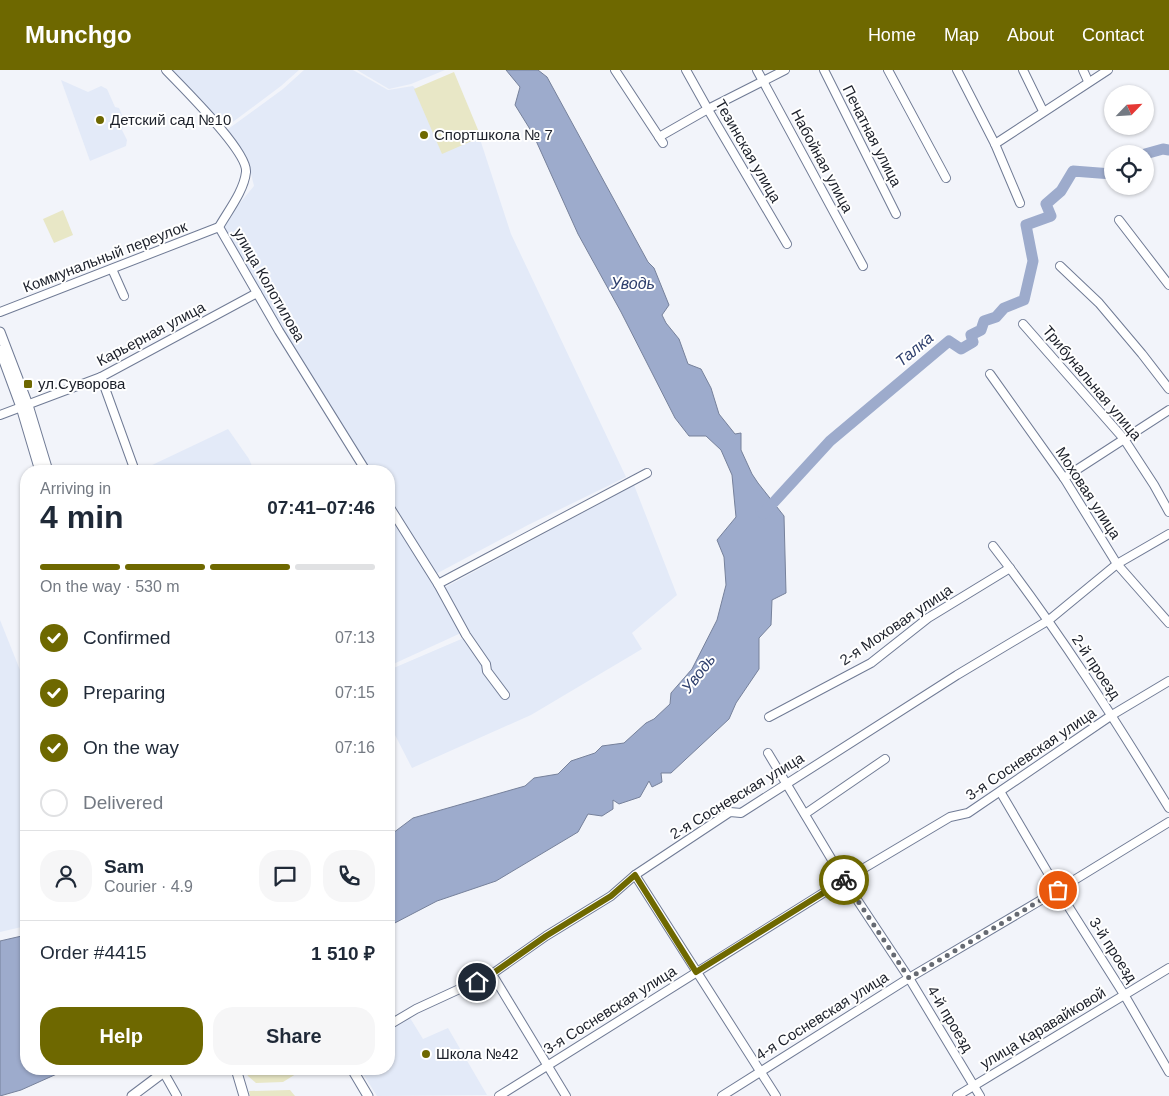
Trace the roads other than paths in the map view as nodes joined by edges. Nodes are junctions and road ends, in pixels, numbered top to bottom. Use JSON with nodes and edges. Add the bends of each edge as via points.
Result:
{"nodes":[{"id":1,"x":166,"y":70,"type":"edge"},
{"id":2,"x":615,"y":70,"type":"edge"},
{"id":3,"x":686,"y":70,"type":"edge"},
{"id":4,"x":757,"y":70,"type":"edge"},
{"id":5,"x":785,"y":70,"type":"edge"},
{"id":6,"x":824,"y":70,"type":"edge"},
{"id":7,"x":888,"y":70,"type":"edge"},
{"id":8,"x":957,"y":70,"type":"edge"},
{"id":9,"x":1022,"y":70,"type":"edge"},
{"id":10,"x":1083,"y":70,"type":"edge"},
{"id":11,"x":1108,"y":70,"type":"edge"},
{"id":12,"x":1088,"y":81,"type":"junction"},
{"id":13,"x":764,"y":82,"type":"junction"},
{"id":14,"x":708,"y":109,"type":"junction"},
{"id":15,"x":1043,"y":111,"type":"junction"},
{"id":16,"x":996,"y":144,"type":"junction"},
{"id":17,"x":946,"y":178,"type":"dead end"},
{"id":18,"x":1020,"y":203,"type":"dead end"},
{"id":19,"x":896,"y":214,"type":"dead end"},
{"id":20,"x":1119,"y":220,"type":"dead end"},
{"id":21,"x":219,"y":227,"type":"junction"},
{"id":22,"x":787,"y":244,"type":"dead end"},
{"id":23,"x":863,"y":266,"type":"dead end"},
{"id":24,"x":1060,"y":266,"type":"dead end"},
{"id":25,"x":112,"y":269,"type":"junction"},
{"id":26,"x":1169,"y":285,"type":"edge"},
{"id":27,"x":257,"y":293,"type":"junction"},
{"id":28,"x":124,"y":296,"type":"dead end"},
{"id":29,"x":0,"y":312,"type":"edge"},
{"id":30,"x":1023,"y":324,"type":"dead end"},
{"id":31,"x":0,"y":332,"type":"edge"},
{"id":32,"x":0,"y":350,"type":"edge"},
{"id":33,"x":990,"y":374,"type":"dead end"},
{"id":34,"x":101,"y":377,"type":"junction"},
{"id":35,"x":1169,"y":389,"type":"edge"},
{"id":36,"x":24,"y":406,"type":"junction"},
{"id":37,"x":1169,"y":410,"type":"edge"},
{"id":38,"x":0,"y":415,"type":"edge"},
{"id":39,"x":1124,"y":439,"type":"junction"},
{"id":40,"x":39,"y":465,"type":"edge"},
{"id":41,"x":46,"y":465,"type":"edge"},
{"id":42,"x":133,"y":465,"type":"edge"},
{"id":43,"x":362,"y":465,"type":"edge"},
{"id":44,"x":647,"y":473,"type":"dead end"},
{"id":45,"x":1064,"y":478,"type":"junction"},
{"id":46,"x":1169,"y":512,"type":"edge"},
{"id":47,"x":395,"y":516,"type":"edge"},
{"id":48,"x":1169,"y":534,"type":"edge"},
{"id":49,"x":993,"y":546,"type":"dead end"},
{"id":50,"x":1117,"y":564,"type":"junction"},
{"id":51,"x":1010,"y":568,"type":"junction"},
{"id":52,"x":438,"y":584,"type":"junction"},
{"id":53,"x":1049,"y":620,"type":"junction"},
{"id":54,"x":1169,"y":623,"type":"edge"},
{"id":55,"x":1169,"y":681,"type":"edge"},
{"id":56,"x":505,"y":695,"type":"dead end"},
{"id":57,"x":1112,"y":715,"type":"junction"},
{"id":58,"x":769,"y":718,"type":"dead end"},
{"id":59,"x":768,"y":753,"type":"dead end"},
{"id":60,"x":885,"y":759,"type":"dead end"},
{"id":61,"x":787,"y":784,"type":"junction"},
{"id":62,"x":1001,"y":792,"type":"junction"},
{"id":63,"x":1169,"y":808,"type":"edge"},
{"id":64,"x":806,"y":814,"type":"junction"},
{"id":65,"x":1169,"y":822,"type":"edge"},
{"id":66,"x":635,"y":875,"type":"junction"},
{"id":67,"x":844,"y":880,"type":"junction"},
{"id":68,"x":1058,"y":890,"type":"junction"},
{"id":69,"x":1169,"y":968,"type":"edge"},
{"id":70,"x":696,"y":972,"type":"junction"},
{"id":71,"x":492,"y":974,"type":"junction"},
{"id":72,"x":909,"y":978,"type":"junction"},
{"id":73,"x":1125,"y":996,"type":"junction"},
{"id":74,"x":395,"y":1021,"type":"edge"},
{"id":75,"x":547,"y":1066,"type":"junction"},
{"id":76,"x":761,"y":1072,"type":"junction"},
{"id":77,"x":1169,"y":1072,"type":"edge"},
{"id":78,"x":161,"y":1075,"type":"edge"},
{"id":79,"x":168,"y":1075,"type":"edge"},
{"id":80,"x":238,"y":1075,"type":"edge"},
{"id":81,"x":356,"y":1075,"type":"edge"},
{"id":82,"x":974,"y":1086,"type":"junction"},
{"id":83,"x":132,"y":1096,"type":"edge"},
{"id":84,"x":177,"y":1096,"type":"edge"},
{"id":85,"x":244,"y":1096,"type":"edge"},
{"id":86,"x":368,"y":1096,"type":"edge"},
{"id":87,"x":499,"y":1096,"type":"edge"},
{"id":88,"x":566,"y":1096,"type":"edge"},
{"id":89,"x":722,"y":1096,"type":"edge"},
{"id":90,"x":776,"y":1096,"type":"edge"},
{"id":91,"x":957,"y":1096,"type":"edge"},
{"id":92,"x":980,"y":1096,"type":"edge"}],
"edges":[{"from":1,"to":21,"type":"street","name":"улица Колотилова","via":[[230,139],[247,170],[244,183]]},
{"from":2,"to":14,"type":"street","via":[[661,140]]},
{"from":3,"to":14,"type":"street","name":"Тезинская улица"},
{"from":4,"to":13,"type":"street","name":"Набойная улица"},
{"from":5,"to":13,"type":"street"},
{"from":6,"to":19,"type":"street","name":"Печатная улица"},
{"from":7,"to":17,"type":"street"},
{"from":8,"to":16,"type":"street"},
{"from":9,"to":15,"type":"street"},
{"from":10,"to":12,"type":"street"},
{"from":11,"to":12,"type":"street"},
{"from":12,"to":15,"type":"street"},
{"from":13,"to":14,"type":"street"},
{"from":13,"to":23,"type":"street","name":"Набойная улица"},
{"from":14,"to":22,"type":"street","name":"Тезинская улица"},
{"from":15,"to":16,"type":"street"},
{"from":16,"to":18,"type":"street"},
{"from":20,"to":26,"type":"street"},
{"from":21,"to":25,"type":"street","name":"Коммунальный переулок"},
{"from":21,"to":27,"type":"street","name":"улица Колотилова"},
{"from":24,"to":35,"type":"street","via":[[1099,303]]},
{"from":25,"to":28,"type":"street"},
{"from":25,"to":29,"type":"street","name":"Коммунальный переулок"},
{"from":27,"to":34,"type":"street","name":"Карьерная улица"},
{"from":27,"to":43,"type":"street","name":"улица Колотилова"},
{"from":30,"to":39,"type":"street","name":"Трибунальная улица"},
{"from":31,"to":36,"type":"main road"},
{"from":32,"to":36,"type":"main road"},
{"from":33,"to":45,"type":"street","name":"Моховая улица"},
{"from":34,"to":36,"type":"street","name":"Карьерная улица"},
{"from":34,"to":42,"type":"street"},
{"from":36,"to":38,"type":"street","name":"Карьерная улица"},
{"from":36,"to":40,"type":"main road"},
{"from":36,"to":41,"type":"main road"},
{"from":37,"to":39,"type":"street"},
{"from":39,"to":45,"type":"street"},
{"from":39,"to":46,"type":"street","name":"Трибунальная улица"},
{"from":44,"to":52,"type":"street"},
{"from":45,"to":50,"type":"street","name":"Моховая улица"},
{"from":47,"to":52,"type":"street"},
{"from":48,"to":50,"type":"street","name":"2-я Сосневская улица"},
{"from":49,"to":51,"type":"street","name":"2-й проезд"},
{"from":50,"to":53,"type":"street","name":"2-я Сосневская улица"},
{"from":50,"to":54,"type":"street","name":"Моховая улица"},
{"from":51,"to":53,"type":"street","name":"2-й проезд"},
{"from":51,"to":58,"type":"street","name":"2-я Моховая улица","via":[[928,618],[871,662]]},
{"from":52,"to":56,"type":"street","via":[[486,664],[487,671]]},
{"from":53,"to":57,"type":"street","name":"2-й проезд"},
{"from":53,"to":61,"type":"street","name":"2-я Сосневская улица"},
{"from":55,"to":57,"type":"street","name":"3-я Сосневская улица"},
{"from":57,"to":62,"type":"street","name":"3-я Сосневская улица"},
{"from":57,"to":63,"type":"street","name":"2-й проезд"},
{"from":59,"to":61,"type":"street","name":"4-й проезд"},
{"from":60,"to":64,"type":"street"},
{"from":61,"to":64,"type":"street","name":"4-й проезд"},
{"from":61,"to":66,"type":"street","name":"2-я Сосневская улица","via":[[741,813],[730,812]]},
{"from":62,"to":67,"type":"street","name":"3-я Сосневская улица","via":[[968,813],[950,817]]},
{"from":62,"to":68,"type":"street","name":"3-й проезд"},
{"from":64,"to":67,"type":"street","name":"4-й проезд"},
{"from":65,"to":68,"type":"street","name":"4-я Сосневская улица"},
{"from":66,"to":70,"type":"street"},
{"from":66,"to":71,"type":"street","name":"2-я Сосневская улица","via":[[611,896]]},
{"from":67,"to":70,"type":"street","name":"3-я Сосневская улица"},
{"from":67,"to":72,"type":"street","name":"4-й проезд"},
{"from":68,"to":72,"type":"street","name":"4-я Сосневская улица"},
{"from":68,"to":73,"type":"street","name":"3-й проезд"},
{"from":69,"to":73,"type":"street","name":"улица Каравайковой"},
{"from":70,"to":75,"type":"street","name":"3-я Сосневская улица"},
{"from":70,"to":76,"type":"street"},
{"from":71,"to":74,"type":"street","name":"2-я Сосневская улица"},
{"from":71,"to":75,"type":"street"},
{"from":72,"to":76,"type":"street","name":"4-я Сосневская улица"},
{"from":72,"to":82,"type":"street","name":"4-й проезд"},
{"from":73,"to":77,"type":"street","name":"3-й проезд"},
{"from":73,"to":82,"type":"street","name":"улица Каравайковой"},
{"from":75,"to":87,"type":"street","name":"3-я Сосневская улица"},
{"from":75,"to":88,"type":"street"},
{"from":76,"to":89,"type":"street","name":"4-я Сосневская улица"},
{"from":76,"to":90,"type":"street"},
{"from":78,"to":83,"type":"main road"},
{"from":79,"to":84,"type":"street"},
{"from":80,"to":85,"type":"main road"},
{"from":81,"to":86,"type":"main road"},
{"from":82,"to":91,"type":"street","name":"улица Каравайковой"},
{"from":82,"to":92,"type":"street","name":"4-й проезд"}]}
